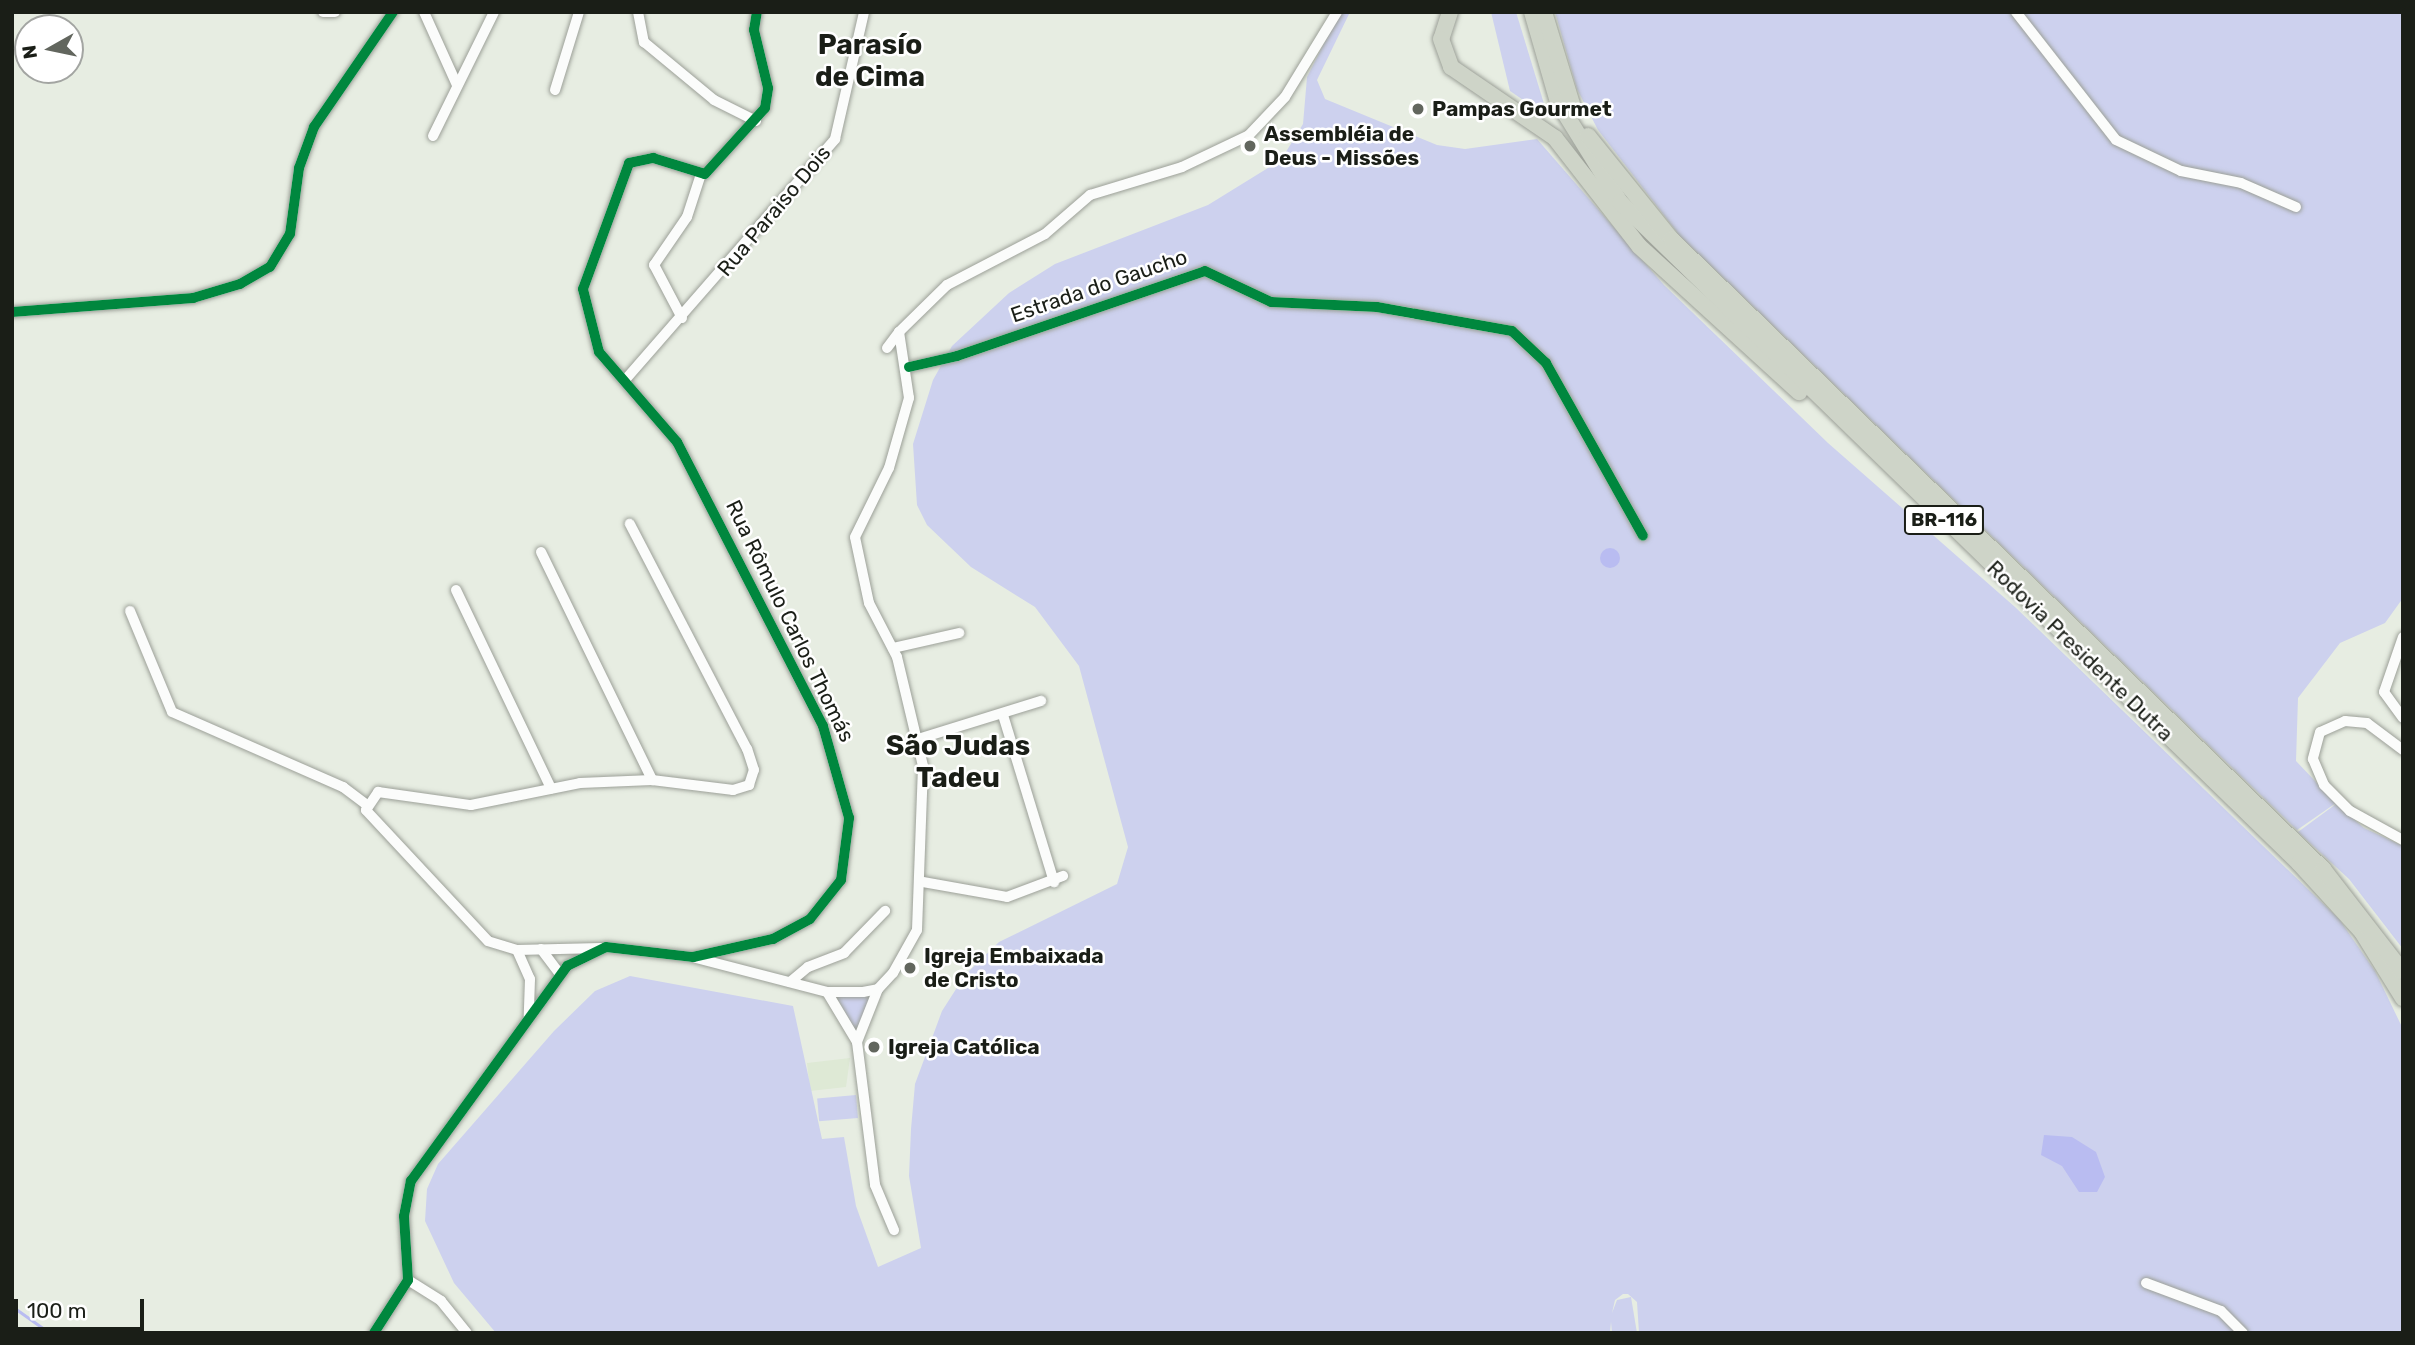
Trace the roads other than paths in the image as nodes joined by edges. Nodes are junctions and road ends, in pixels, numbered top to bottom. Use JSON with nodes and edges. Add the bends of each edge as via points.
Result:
{"nodes":[{"id":1,"x":323,"y":12,"type":"edge"},
{"id":2,"x":335,"y":12,"type":"edge"},
{"id":3,"x":393,"y":12,"type":"edge"},
{"id":4,"x":424,"y":12,"type":"edge"},
{"id":5,"x":494,"y":12,"type":"edge"},
{"id":6,"x":579,"y":12,"type":"edge"},
{"id":7,"x":638,"y":12,"type":"edge"},
{"id":8,"x":757,"y":12,"type":"edge"},
{"id":9,"x":864,"y":12,"type":"edge"},
{"id":10,"x":1337,"y":12,"type":"edge"},
{"id":11,"x":1450,"y":12,"type":"edge"},
{"id":12,"x":1532,"y":12,"type":"edge"},
{"id":13,"x":1544,"y":12,"type":"edge"},
{"id":14,"x":2016,"y":12,"type":"edge"},
{"id":15,"x":457,"y":85,"type":"junction"},
{"id":16,"x":555,"y":90,"type":"dead end"},
{"id":17,"x":755,"y":121,"type":"junction"},
{"id":18,"x":433,"y":136,"type":"dead end"},
{"id":19,"x":701,"y":174,"type":"junction"},
{"id":20,"x":2296,"y":207,"type":"dead end"},
{"id":21,"x":12,"y":313,"type":"edge"},
{"id":22,"x":682,"y":318,"type":"junction"},
{"id":23,"x":899,"y":332,"type":"junction"},
{"id":24,"x":887,"y":348,"type":"dead end"},
{"id":25,"x":909,"y":367,"type":"junction"},
{"id":26,"x":625,"y":380,"type":"junction"},
{"id":27,"x":1836,"y":416,"type":"junction"},
{"id":28,"x":630,"y":524,"type":"dead end"},
{"id":29,"x":1643,"y":536,"type":"dead end"},
{"id":30,"x":541,"y":552,"type":"dead end"},
{"id":31,"x":456,"y":590,"type":"dead end"},
{"id":32,"x":131,"y":611,"type":"dead end"},
{"id":33,"x":959,"y":633,"type":"dead end"},
{"id":34,"x":2403,"y":637,"type":"edge"},
{"id":35,"x":892,"y":648,"type":"junction"},
{"id":36,"x":1041,"y":701,"type":"dead end"},
{"id":37,"x":1003,"y":715,"type":"junction"},
{"id":38,"x":2403,"y":718,"type":"edge"},
{"id":39,"x":918,"y":739,"type":"junction"},
{"id":40,"x":2403,"y":750,"type":"edge"},
{"id":41,"x":652,"y":780,"type":"junction"},
{"id":42,"x":551,"y":788,"type":"junction"},
{"id":43,"x":367,"y":805,"type":"junction"},
{"id":44,"x":2403,"y":840,"type":"edge"},
{"id":45,"x":923,"y":882,"type":"junction"},
{"id":46,"x":885,"y":911,"type":"dead end"},
{"id":47,"x":601,"y":948,"type":"junction"},
{"id":48,"x":541,"y":949,"type":"junction"},
{"id":49,"x":517,"y":950,"type":"junction"},
{"id":50,"x":693,"y":957,"type":"junction"},
{"id":51,"x":2403,"y":972,"type":"edge"},
{"id":52,"x":560,"y":974,"type":"junction"},
{"id":53,"x":530,"y":979,"type":"junction"},
{"id":54,"x":790,"y":982,"type":"junction"},
{"id":55,"x":878,"y":989,"type":"junction"},
{"id":56,"x":546,"y":990,"type":"junction"},
{"id":57,"x":827,"y":992,"type":"junction"},
{"id":58,"x":2403,"y":998,"type":"edge"},
{"id":59,"x":528,"y":1023,"type":"junction"},
{"id":60,"x":858,"y":1042,"type":"junction"},
{"id":61,"x":894,"y":1230,"type":"dead end"},
{"id":62,"x":408,"y":1280,"type":"junction"},
{"id":63,"x":2146,"y":1283,"type":"dead end"},
{"id":64,"x":374,"y":1333,"type":"edge"},
{"id":65,"x":467,"y":1333,"type":"edge"},
{"id":66,"x":2243,"y":1333,"type":"edge"}],
"edges":[{"from":1,"to":2,"type":"street"},
{"from":3,"to":21,"type":"street","via":[[314,127],[299,168],[289,234],[270,267],[240,284],[193,298]]},
{"from":4,"to":15,"type":"street"},
{"from":5,"to":15,"type":"street"},
{"from":6,"to":16,"type":"street"},
{"from":7,"to":17,"type":"street","via":[[644,42],[714,100]]},
{"from":8,"to":17,"type":"street","via":[[754,30],[769,95]]},
{"from":9,"to":22,"type":"street","name":"Rua Paraiso Dois","via":[[835,139]]},
{"from":10,"to":23,"type":"street","via":[[1285,97],[1249,135],[1182,167],[1090,195],[1045,234],[947,285]]},
{"from":11,"to":27,"type":"highway","via":[[1441,39],[1451,67],[1555,138],[1656,262],[1791,387]]},
{"from":12,"to":27,"type":"highway","name":"Rodovia Presidente Dutra","number":"BR-116","via":[[1558,102],[1606,187]]},
{"from":13,"to":51,"type":"highway","name":"Rodovia Presidente Dutra","number":"BR-116","via":[[1577,116],[1644,211],[2323,869]]},
{"from":14,"to":20,"type":"street","via":[[2116,140],[2181,171],[2241,183]]},
{"from":15,"to":18,"type":"street"},
{"from":17,"to":19,"type":"street"},
{"from":19,"to":22,"type":"street","via":[[687,217],[654,265]]},
{"from":19,"to":26,"type":"street","name":"Rua Rômulo Carlos Thomás","via":[[653,158],[629,163],[586,265],[583,289],[594,340]]},
{"from":22,"to":26,"type":"street","name":"Rua Paraiso Dois"},
{"from":23,"to":24,"type":"street"},
{"from":23,"to":25,"type":"street"},
{"from":25,"to":29,"type":"street","name":"Estrada do Gaucho","via":[[957,356],[1205,271],[1271,302],[1377,307],[1513,331],[1546,363]]},
{"from":25,"to":35,"type":"street","via":[[909,398],[892,460],[856,530],[869,603]]},
{"from":26,"to":50,"type":"street","name":"Rua Rômulo Carlos Thomás","via":[[677,442],[709,501],[818,715],[838,761],[849,818],[841,880],[810,919],[774,939]]},
{"from":27,"to":58,"type":"highway","name":"Rodovia Presidente Dutra","number":"BR-116","via":[[2321,885],[2362,932]]},
{"from":28,"to":41,"type":"street","via":[[754,770],[749,785],[733,790]]},
{"from":30,"to":41,"type":"street"},
{"from":31,"to":42,"type":"street"},
{"from":32,"to":43,"type":"street","via":[[172,712],[343,787]]},
{"from":33,"to":35,"type":"street"},
{"from":34,"to":38,"type":"street","via":[[2384,692]]},
{"from":35,"to":39,"type":"street"},
{"from":36,"to":37,"type":"street"},
{"from":37,"to":39,"type":"street"},
{"from":37,"to":45,"type":"street","via":[[1058,879],[1007,897]]},
{"from":39,"to":45,"type":"street","via":[[925,783]]},
{"from":40,"to":44,"type":"street","via":[[2367,723],[2345,721],[2320,732],[2313,759],[2324,785],[2350,811]]},
{"from":41,"to":42,"type":"street"},
{"from":42,"to":43,"type":"street","via":[[471,805],[378,792]]},
{"from":43,"to":49,"type":"street","via":[[371,819],[411,855],[474,930]]},
{"from":45,"to":55,"type":"street","via":[[915,937]]},
{"from":46,"to":54,"type":"street","via":[[844,953],[808,967]]},
{"from":47,"to":48,"type":"street","name":"Rua Rômulo Carlos Thomás"},
{"from":47,"to":50,"type":"street","name":"Rua Rômulo Carlos Thomás"},
{"from":47,"to":52,"type":"street"},
{"from":48,"to":49,"type":"street","name":"Rua Rômulo Carlos Thomás"},
{"from":48,"to":52,"type":"street"},
{"from":49,"to":53,"type":"street"},
{"from":50,"to":54,"type":"street"},
{"from":52,"to":56,"type":"street"},
{"from":53,"to":56,"type":"street"},
{"from":53,"to":59,"type":"street"},
{"from":54,"to":57,"type":"street"},
{"from":55,"to":57,"type":"street"},
{"from":55,"to":60,"type":"street"},
{"from":56,"to":59,"type":"street"},
{"from":57,"to":60,"type":"street"},
{"from":59,"to":62,"type":"street","via":[[434,1143],[408,1187]]},
{"from":60,"to":61,"type":"street","via":[[876,1189]]},
{"from":62,"to":64,"type":"street"},
{"from":62,"to":65,"type":"street","via":[[441,1301]]},
{"from":63,"to":66,"type":"street","via":[[2221,1311]]}]}
